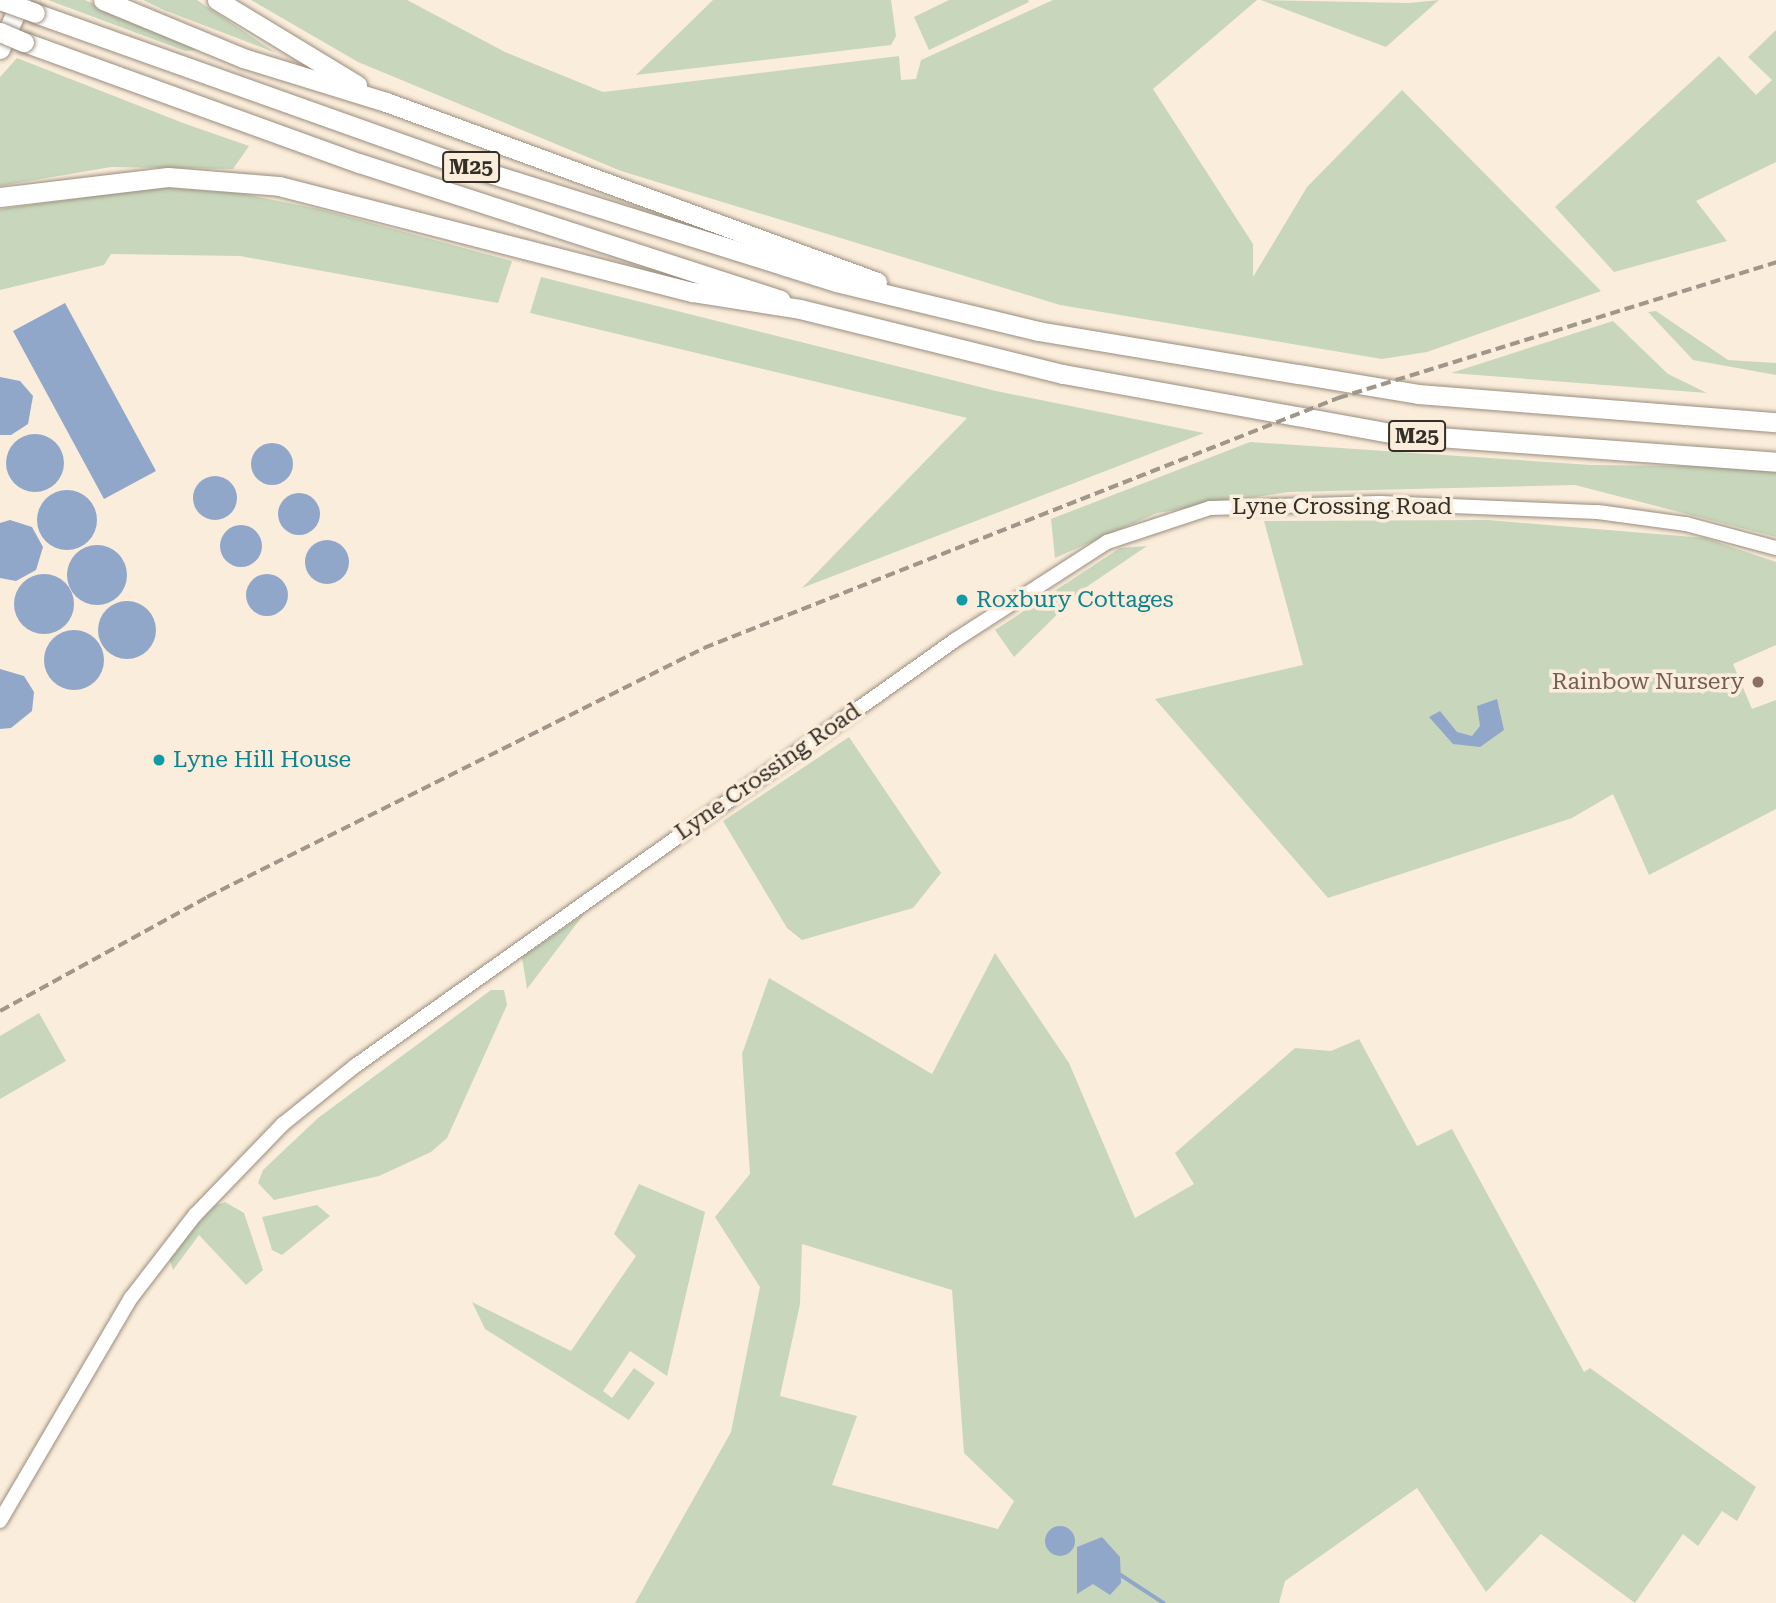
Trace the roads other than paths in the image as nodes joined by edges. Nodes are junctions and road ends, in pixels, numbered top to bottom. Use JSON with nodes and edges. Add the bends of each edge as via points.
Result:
{"nodes":[{"id":1,"x":0,"y":0,"type":"edge"},
{"id":2,"x":103,"y":0,"type":"edge"},
{"id":3,"x":218,"y":0,"type":"edge"},
{"id":4,"x":28,"y":7,"type":"edge"},
{"id":5,"x":0,"y":32,"type":"edge"},
{"id":6,"x":0,"y":49,"type":"edge"},
{"id":7,"x":386,"y":102,"type":"junction"},
{"id":8,"x":0,"y":197,"type":"edge"},
{"id":9,"x":913,"y":299,"type":"junction"},
{"id":10,"x":800,"y":309,"type":"junction"},
{"id":11,"x":1776,"y":422,"type":"edge"},
{"id":12,"x":1776,"y":462,"type":"edge"},
{"id":13,"x":1776,"y":548,"type":"edge"},
{"id":14,"x":0,"y":1521,"type":"edge"}],
"edges":[{"from":1,"to":4,"type":"highway","number":"M25","bridge":true},
{"from":2,"to":7,"type":"highway","via":[[243,58]]},
{"from":3,"to":7,"type":"highway"},
{"from":4,"to":6,"type":"highway"},
{"from":4,"to":9,"type":"highway","number":"M25","via":[[460,164],[836,282]]},
{"from":5,"to":10,"type":"highway","number":"M25","bridge":true,"via":[[359,163],[751,288]]},
{"from":7,"to":9,"type":"highway","via":[[839,265]]},
{"from":8,"to":10,"type":"highway","via":[[146,178],[265,184],[693,292]]},
{"from":9,"to":11,"type":"highway","number":"M25","via":[[1162,355],[1418,394]]},
{"from":10,"to":12,"type":"highway","number":"M25","via":[[1063,374],[1397,434]]},
{"from":13,"to":14,"type":"street","name":"Lyne Crossing Road","via":[[1686,524],[1598,512],[1380,503],[1210,508],[1107,542],[954,640],[355,1066],[283,1124],[195,1215],[139,1286]]}]}
